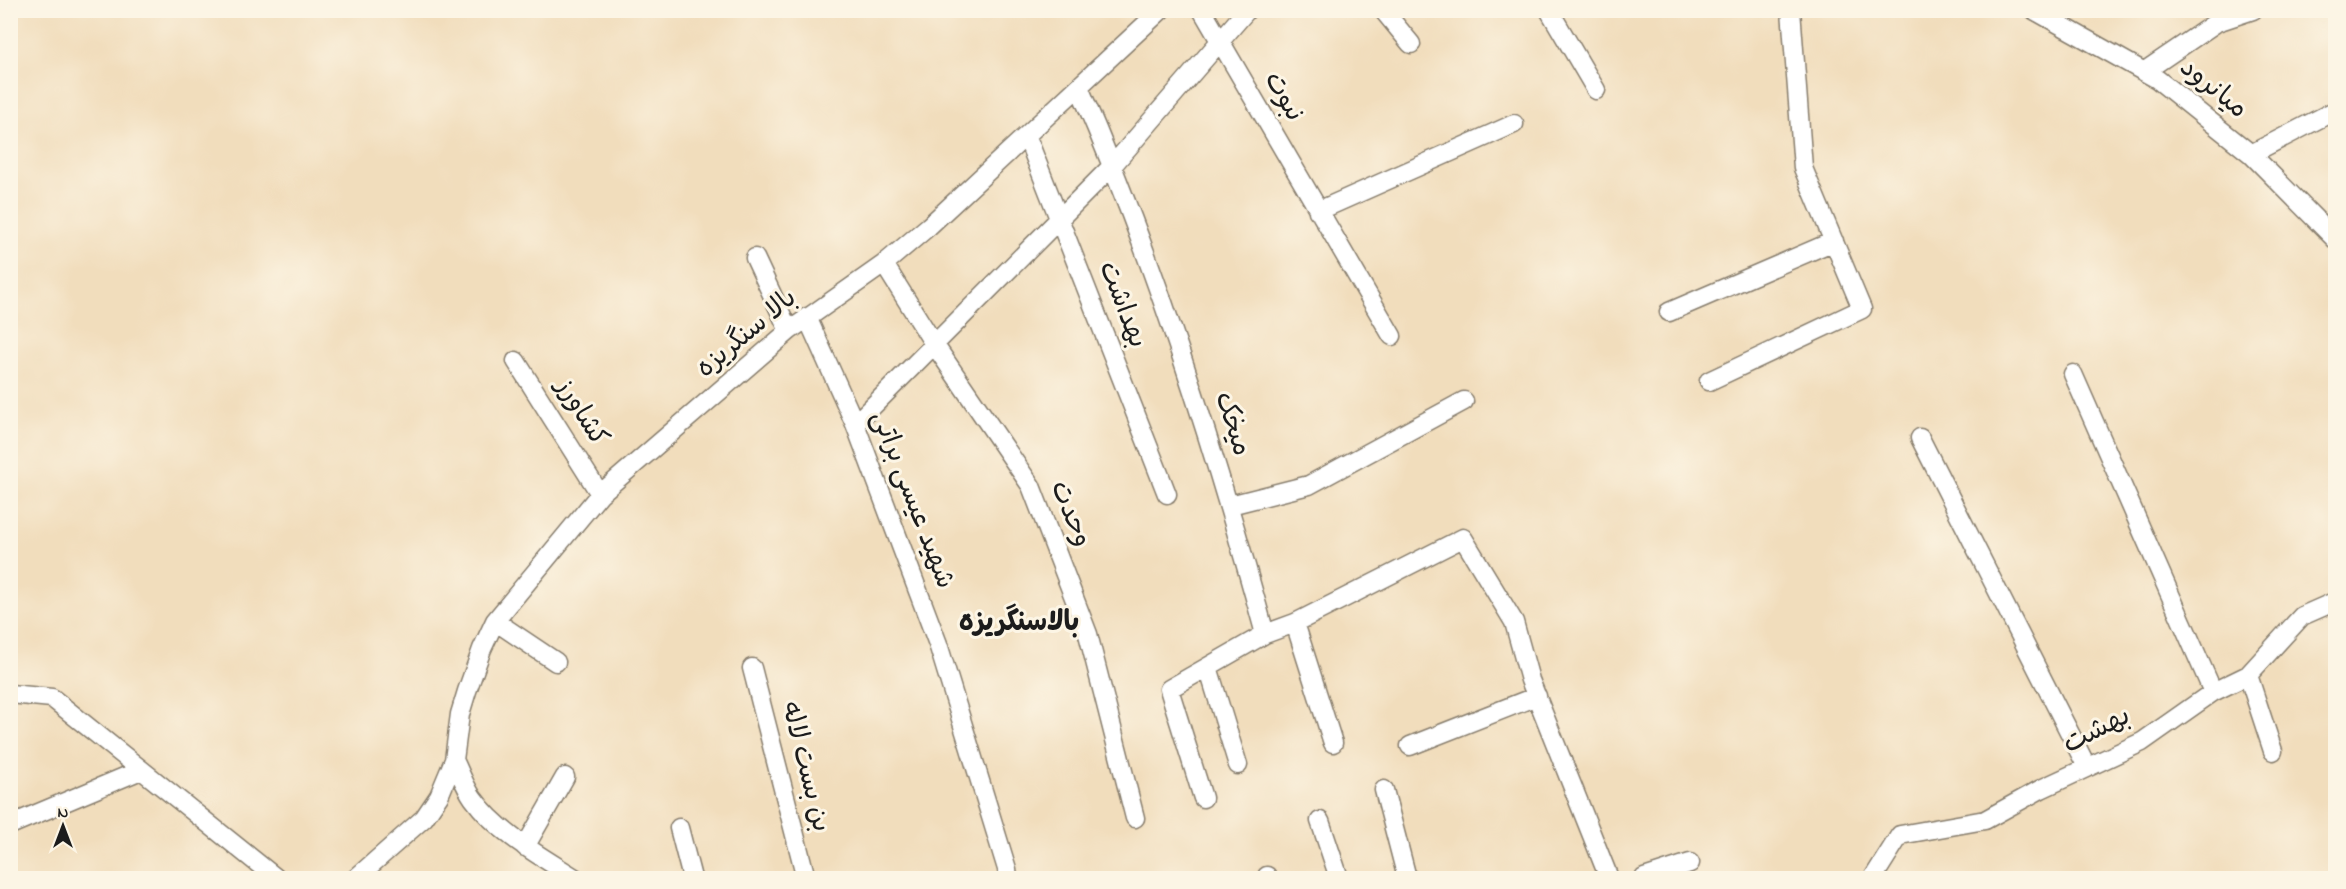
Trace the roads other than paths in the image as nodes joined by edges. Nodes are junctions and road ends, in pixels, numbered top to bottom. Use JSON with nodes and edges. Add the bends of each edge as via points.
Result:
{"nodes":[{"id":1,"x":1161,"y":10,"type":"edge"},
{"id":2,"x":1202,"y":10,"type":"edge"},
{"id":3,"x":1247,"y":10,"type":"edge"},
{"id":4,"x":1383,"y":10,"type":"edge"},
{"id":5,"x":1549,"y":10,"type":"edge"},
{"id":6,"x":1791,"y":10,"type":"edge"},
{"id":7,"x":2034,"y":10,"type":"edge"},
{"id":8,"x":2253,"y":10,"type":"edge"},
{"id":9,"x":2226,"y":15,"type":"edge"},
{"id":10,"x":1220,"y":41,"type":"junction"},
{"id":11,"x":1411,"y":44,"type":"dead end"},
{"id":12,"x":2145,"y":71,"type":"junction"},
{"id":13,"x":1080,"y":87,"type":"junction"},
{"id":14,"x":1596,"y":90,"type":"dead end"},
{"id":15,"x":2336,"y":110,"type":"edge"},
{"id":16,"x":1514,"y":124,"type":"dead end"},
{"id":17,"x":1027,"y":137,"type":"junction"},
{"id":18,"x":2251,"y":154,"type":"junction"},
{"id":19,"x":1113,"y":165,"type":"junction"},
{"id":20,"x":1318,"y":211,"type":"junction"},
{"id":21,"x":1059,"y":219,"type":"junction"},
{"id":22,"x":2336,"y":240,"type":"edge"},
{"id":23,"x":1834,"y":241,"type":"junction"},
{"id":24,"x":755,"y":258,"type":"dead end"},
{"id":25,"x":884,"y":264,"type":"junction"},
{"id":26,"x":1669,"y":312,"type":"dead end"},
{"id":27,"x":807,"y":317,"type":"junction"},
{"id":28,"x":789,"y":331,"type":"junction"},
{"id":29,"x":1392,"y":336,"type":"dead end"},
{"id":30,"x":934,"y":344,"type":"junction"},
{"id":31,"x":516,"y":361,"type":"dead end"},
{"id":32,"x":2073,"y":374,"type":"dead end"},
{"id":33,"x":1709,"y":381,"type":"dead end"},
{"id":34,"x":1464,"y":401,"type":"dead end"},
{"id":35,"x":855,"y":424,"type":"junction"},
{"id":36,"x":1920,"y":438,"type":"dead end"},
{"id":37,"x":600,"y":494,"type":"junction"},
{"id":38,"x":1167,"y":494,"type":"dead end"},
{"id":39,"x":1230,"y":505,"type":"junction"},
{"id":40,"x":2336,"y":601,"type":"edge"},
{"id":41,"x":495,"y":621,"type":"junction"},
{"id":42,"x":1295,"y":623,"type":"junction"},
{"id":43,"x":1265,"y":634,"type":"junction"},
{"id":44,"x":556,"y":662,"type":"dead end"},
{"id":45,"x":1208,"y":667,"type":"junction"},
{"id":46,"x":752,"y":668,"type":"dead end"},
{"id":47,"x":2248,"y":675,"type":"junction"},
{"id":48,"x":2213,"y":692,"type":"junction"},
{"id":49,"x":10,"y":694,"type":"edge"},
{"id":50,"x":1537,"y":696,"type":"junction"},
{"id":51,"x":1333,"y":743,"type":"dead end"},
{"id":52,"x":1410,"y":746,"type":"dead end"},
{"id":53,"x":2273,"y":751,"type":"dead end"},
{"id":54,"x":454,"y":760,"type":"junction"},
{"id":55,"x":1238,"y":765,"type":"dead end"},
{"id":56,"x":2087,"y":767,"type":"junction"},
{"id":57,"x":141,"y":770,"type":"junction"},
{"id":58,"x":565,"y":777,"type":"dead end"},
{"id":59,"x":1384,"y":790,"type":"dead end"},
{"id":60,"x":1203,"y":798,"type":"dead end"},
{"id":61,"x":1135,"y":818,"type":"dead end"},
{"id":62,"x":1320,"y":821,"type":"dead end"},
{"id":63,"x":10,"y":825,"type":"edge"},
{"id":64,"x":679,"y":828,"type":"dead end"},
{"id":65,"x":525,"y":848,"type":"junction"},
{"id":66,"x":1690,"y":862,"type":"dead end"},
{"id":67,"x":276,"y":879,"type":"edge"},
{"id":68,"x":356,"y":879,"type":"edge"},
{"id":69,"x":575,"y":879,"type":"edge"},
{"id":70,"x":692,"y":879,"type":"edge"},
{"id":71,"x":806,"y":879,"type":"edge"},
{"id":72,"x":1008,"y":879,"type":"edge"},
{"id":73,"x":1339,"y":879,"type":"edge"},
{"id":74,"x":1407,"y":879,"type":"edge"},
{"id":75,"x":1609,"y":879,"type":"edge"},
{"id":76,"x":1644,"y":879,"type":"edge"},
{"id":77,"x":1873,"y":879,"type":"edge"}],
"edges":[{"from":1,"to":13,"type":"street","name":"بالا سنگریزه"},
{"from":2,"to":10,"type":"street","name":"نبوت"},
{"from":3,"to":10,"type":"street"},
{"from":4,"to":11,"type":"street"},
{"from":5,"to":14,"type":"street"},
{"from":6,"to":23,"type":"street","via":[[1803,168]]},
{"from":7,"to":12,"type":"street","name":"میانرود"},
{"from":8,"to":9,"type":"street"},
{"from":9,"to":12,"type":"street"},
{"from":10,"to":19,"type":"street"},
{"from":10,"to":20,"type":"street","name":"نبوت"},
{"from":12,"to":18,"type":"street","name":"میانرود"},
{"from":13,"to":17,"type":"street","name":"بالا سنگریزه"},
{"from":13,"to":19,"type":"street","name":"میخک"},
{"from":15,"to":18,"type":"street"},
{"from":16,"to":20,"type":"street"},
{"from":17,"to":21,"type":"street","name":"بهداشت"},
{"from":17,"to":25,"type":"street","name":"بالا سنگریزه"},
{"from":18,"to":22,"type":"street","name":"میانرود"},
{"from":19,"to":21,"type":"street"},
{"from":19,"to":39,"type":"street","name":"میخک","via":[[1173,329]]},
{"from":20,"to":29,"type":"street","name":"نبوت"},
{"from":21,"to":30,"type":"street"},
{"from":21,"to":38,"type":"street","name":"بهداشت"},
{"from":23,"to":26,"type":"street"},
{"from":23,"to":33,"type":"street","via":[[1862,309]]},
{"from":24,"to":28,"type":"street"},
{"from":25,"to":27,"type":"street","name":"بالا سنگریزه"},
{"from":25,"to":30,"type":"street","name":"وحدت"},
{"from":27,"to":28,"type":"street","name":"بالا سنگریزه"},
{"from":27,"to":35,"type":"street","name":"شهید عیسی براتی"},
{"from":28,"to":37,"type":"street","name":"بالا سنگریزه"},
{"from":30,"to":35,"type":"street"},
{"from":30,"to":61,"type":"street","name":"وحدت","via":[[1031,486],[1088,634]]},
{"from":31,"to":37,"type":"street","name":"کشاورز"},
{"from":32,"to":48,"type":"street"},
{"from":34,"to":39,"type":"street","via":[[1309,485]]},
{"from":35,"to":72,"type":"street","name":"شهید عیسی براتی","via":[[938,644]]},
{"from":36,"to":56,"type":"street"},
{"from":37,"to":41,"type":"street","name":"بالا سنگریزه"},
{"from":39,"to":43,"type":"street","name":"میخک"},
{"from":40,"to":47,"type":"street","name":"بهشت","via":[[2302,616]]},
{"from":41,"to":44,"type":"street"},
{"from":41,"to":54,"type":"street","name":"بالا سنگریزه","via":[[460,714]]},
{"from":42,"to":43,"type":"street"},
{"from":42,"to":50,"type":"street","via":[[1463,538],[1514,622]]},
{"from":42,"to":51,"type":"street"},
{"from":43,"to":45,"type":"street"},
{"from":45,"to":55,"type":"street"},
{"from":45,"to":60,"type":"street","via":[[1169,689]]},
{"from":46,"to":71,"type":"street","name":"بن بست لاله"},
{"from":47,"to":48,"type":"street","name":"بهشت"},
{"from":47,"to":53,"type":"street"},
{"from":48,"to":56,"type":"street","name":"بهشت","via":[[2142,742]]},
{"from":49,"to":57,"type":"street","via":[[52,698]]},
{"from":50,"to":52,"type":"street"},
{"from":50,"to":75,"type":"street"},
{"from":54,"to":65,"type":"street","via":[[472,797]]},
{"from":54,"to":68,"type":"street","name":"بالا سنگریزه","via":[[439,796],[424,818]]},
{"from":56,"to":77,"type":"street","name":"بهشت","via":[[1985,820],[1900,835]]},
{"from":57,"to":63,"type":"street"},
{"from":57,"to":67,"type":"street"},
{"from":58,"to":65,"type":"street"},
{"from":59,"to":74,"type":"street"},
{"from":62,"to":73,"type":"street"},
{"from":64,"to":70,"type":"street"},
{"from":65,"to":69,"type":"street"},
{"from":66,"to":76,"type":"street"}]}
